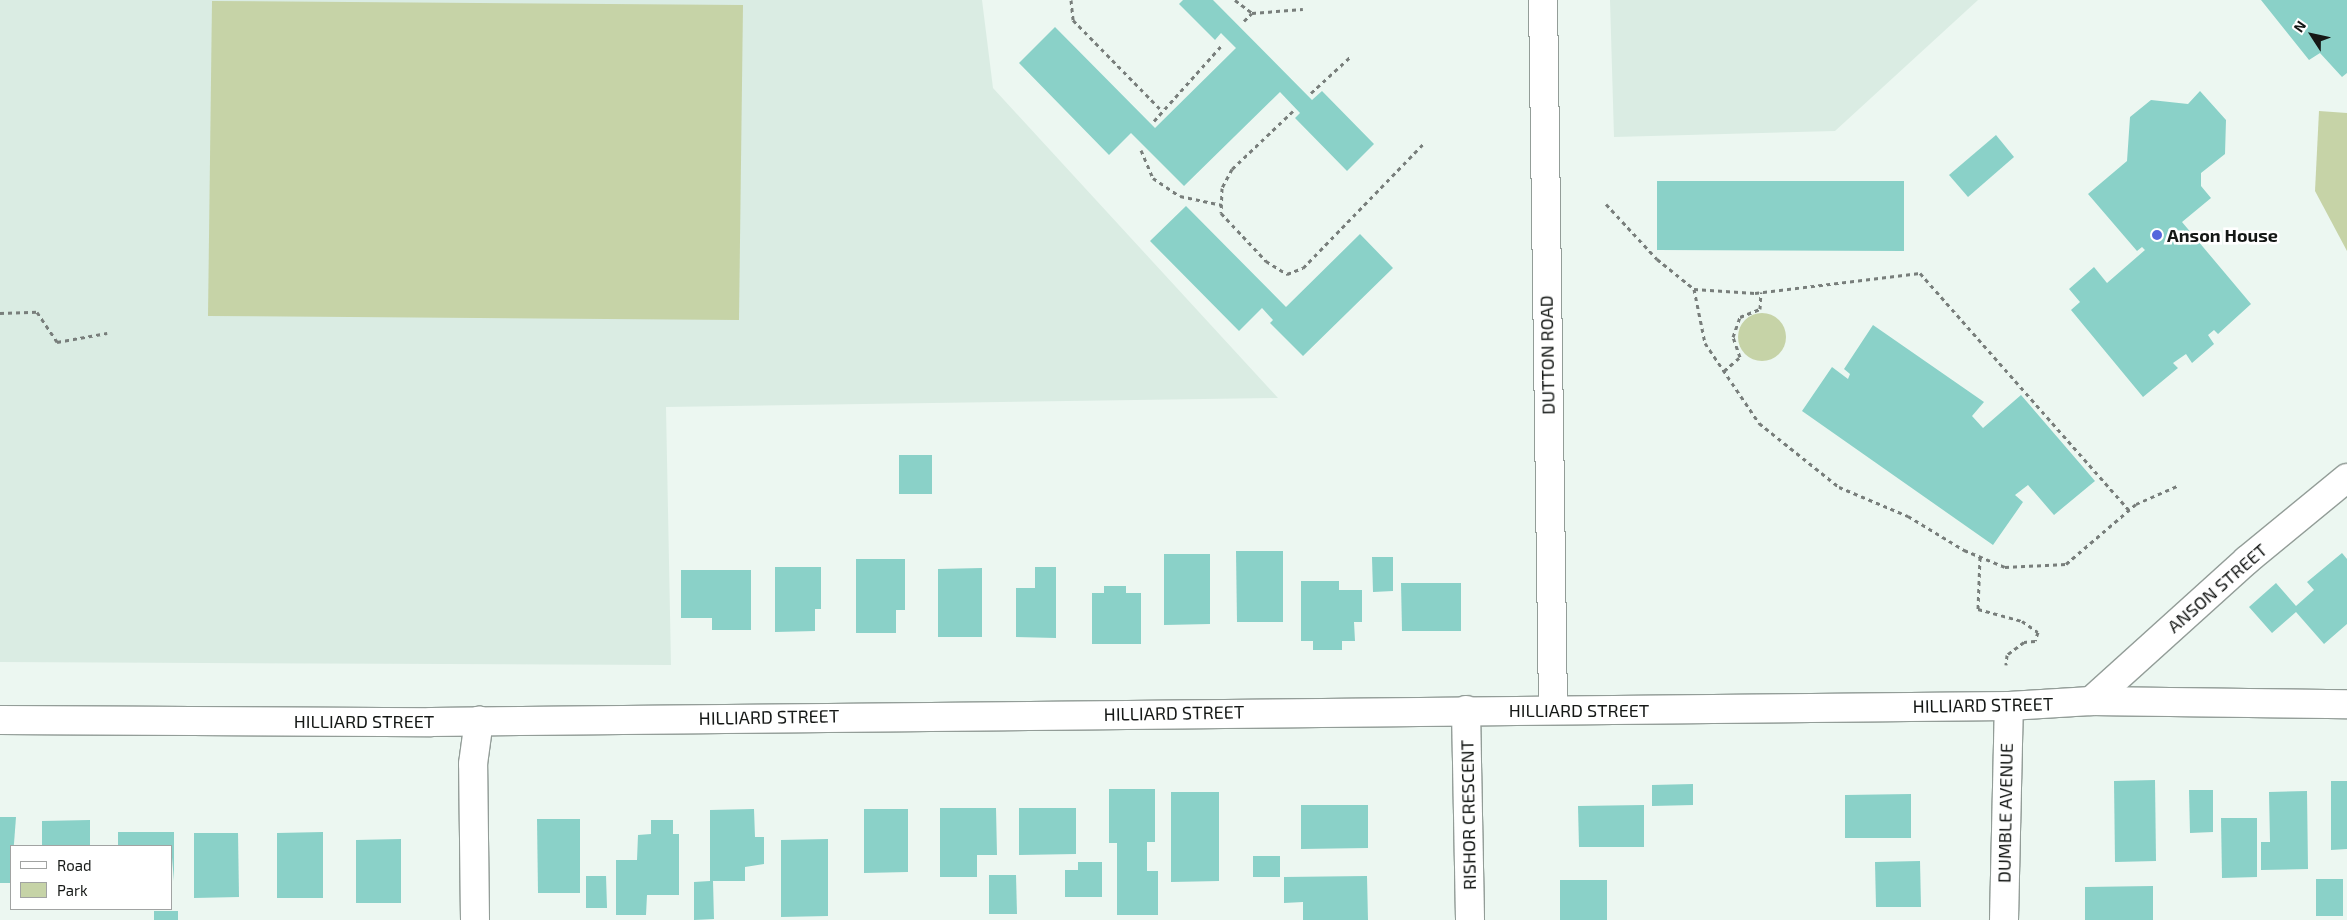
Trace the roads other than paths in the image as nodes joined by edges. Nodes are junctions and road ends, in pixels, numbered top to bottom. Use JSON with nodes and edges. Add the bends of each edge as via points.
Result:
{"nodes":[{"id":1,"x":1543,"y":0,"type":"edge"},
{"id":2,"x":2347,"y":478,"type":"edge"},
{"id":3,"x":2091,"y":702,"type":"junction"},
{"id":4,"x":2347,"y":704,"type":"edge"},
{"id":5,"x":2009,"y":706,"type":"junction"},
{"id":6,"x":1466,"y":710,"type":"junction"},
{"id":7,"x":1553,"y":710,"type":"junction"},
{"id":8,"x":0,"y":720,"type":"edge"},
{"id":9,"x":479,"y":720,"type":"junction"},
{"id":10,"x":475,"y":920,"type":"edge"},
{"id":11,"x":1470,"y":920,"type":"edge"},
{"id":12,"x":2004,"y":920,"type":"edge"}],
"edges":[{"from":1,"to":7,"type":"street","name":"DUTTON ROAD"},
{"from":2,"to":3,"type":"street","name":"ANSON STREET","via":[[2248,560]]},
{"from":3,"to":4,"type":"street","name":"HILLIARD STREET"},
{"from":3,"to":5,"type":"street","name":"HILLIARD STREET"},
{"from":5,"to":7,"type":"street","name":"HILLIARD STREET"},
{"from":5,"to":12,"type":"street","name":"DUMBLE AVENUE"},
{"from":6,"to":7,"type":"street","name":"HILLIARD STREET"},
{"from":6,"to":9,"type":"street","name":"HILLIARD STREET"},
{"from":6,"to":11,"type":"street","name":"RISHOR CRESCENT"},
{"from":8,"to":9,"type":"street","name":"HILLIARD STREET"},
{"from":9,"to":10,"type":"street","via":[[473,764]]}]}
